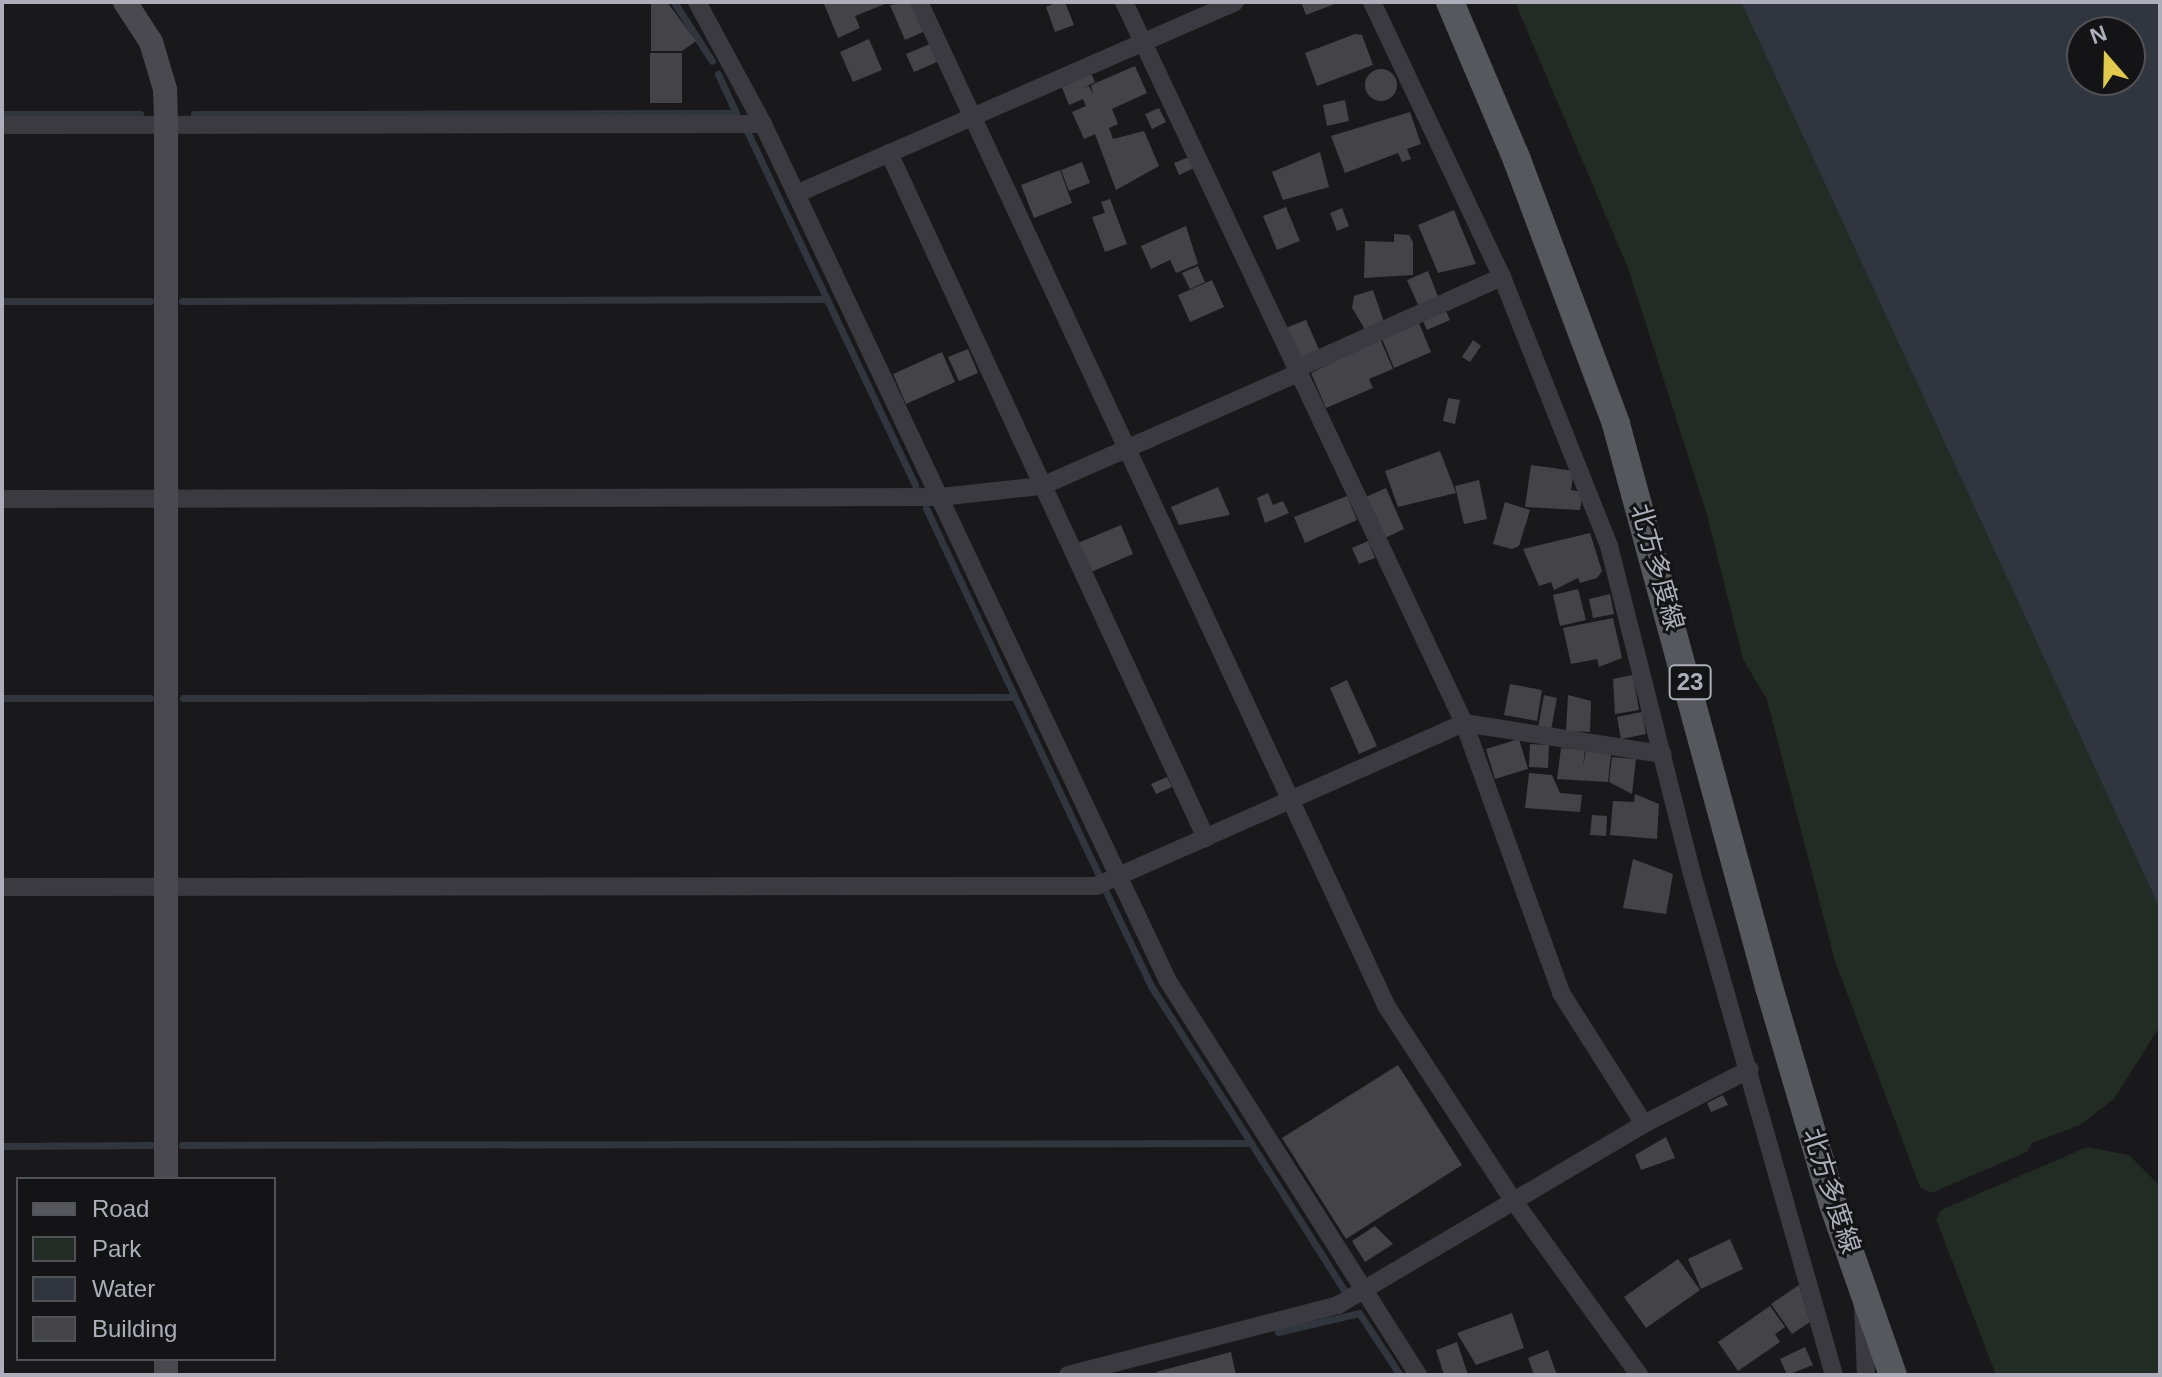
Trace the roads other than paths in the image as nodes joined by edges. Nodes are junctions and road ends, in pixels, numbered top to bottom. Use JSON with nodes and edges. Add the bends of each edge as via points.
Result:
{"nodes":[{"id":1,"x":125,"y":2,"type":"edge"},
{"id":2,"x":697,"y":2,"type":"edge"},
{"id":3,"x":919,"y":2,"type":"edge"},
{"id":4,"x":1124,"y":2,"type":"edge"},
{"id":5,"x":1235,"y":2,"type":"edge"},
{"id":6,"x":1372,"y":2,"type":"edge"},
{"id":7,"x":1450,"y":2,"type":"edge"},
{"id":8,"x":1143,"y":42,"type":"junction"},
{"id":9,"x":972,"y":117,"type":"junction"},
{"id":10,"x":763,"y":124,"type":"junction"},
{"id":11,"x":2,"y":125,"type":"edge"},
{"id":12,"x":166,"y":125,"type":"junction"},
{"id":13,"x":889,"y":153,"type":"junction"},
{"id":14,"x":796,"y":194,"type":"junction"},
{"id":15,"x":1502,"y":277,"type":"junction"},
{"id":16,"x":1297,"y":371,"type":"junction"},
{"id":17,"x":1126,"y":449,"type":"junction"},
{"id":18,"x":1042,"y":486,"type":"junction"},
{"id":19,"x":940,"y":497,"type":"junction"},
{"id":20,"x":166,"y":498,"type":"junction"},
{"id":21,"x":2,"y":499,"type":"edge"},
{"id":22,"x":1464,"y":723,"type":"junction"},
{"id":23,"x":1663,"y":754,"type":"junction"},
{"id":24,"x":1291,"y":800,"type":"junction"},
{"id":25,"x":1206,"y":838,"type":"junction"},
{"id":26,"x":1117,"y":877,"type":"junction"},
{"id":27,"x":2,"y":887,"type":"edge"},
{"id":28,"x":166,"y":887,"type":"junction"},
{"id":29,"x":1750,"y":1069,"type":"junction"},
{"id":30,"x":1644,"y":1124,"type":"junction"},
{"id":31,"x":166,"y":1177,"type":"edge"},
{"id":32,"x":1513,"y":1200,"type":"junction"},
{"id":33,"x":1364,"y":1291,"type":"junction"},
{"id":34,"x":1863,"y":1292,"type":"junction"},
{"id":35,"x":1068,"y":1375,"type":"edge"},
{"id":36,"x":1418,"y":1375,"type":"edge"},
{"id":37,"x":1639,"y":1375,"type":"edge"},
{"id":38,"x":1834,"y":1375,"type":"edge"},
{"id":39,"x":1866,"y":1375,"type":"edge"},
{"id":40,"x":1893,"y":1375,"type":"edge"}],
"edges":[{"from":1,"to":12,"type":"street","via":[[151,42],[165,89]]},
{"from":2,"to":10,"type":"street"},
{"from":3,"to":9,"type":"street"},
{"from":4,"to":8,"type":"street"},
{"from":5,"to":8,"type":"street"},
{"from":6,"to":15,"type":"street"},
{"from":7,"to":34,"type":"main road","name":"北方多度線","number":"23","via":[[1517,160],[1616,424],[1769,987]]},
{"from":8,"to":9,"type":"street"},
{"from":8,"to":16,"type":"street"},
{"from":9,"to":13,"type":"street"},
{"from":9,"to":17,"type":"street"},
{"from":10,"to":12,"type":"street"},
{"from":10,"to":14,"type":"street"},
{"from":11,"to":12,"type":"street"},
{"from":12,"to":20,"type":"street"},
{"from":13,"to":14,"type":"street"},
{"from":13,"to":18,"type":"street"},
{"from":14,"to":19,"type":"street"},
{"from":15,"to":16,"type":"street"},
{"from":15,"to":23,"type":"street","via":[[1609,546]]},
{"from":16,"to":17,"type":"street"},
{"from":16,"to":22,"type":"street"},
{"from":17,"to":18,"type":"street"},
{"from":17,"to":24,"type":"street"},
{"from":18,"to":19,"type":"street"},
{"from":18,"to":25,"type":"street"},
{"from":19,"to":20,"type":"street"},
{"from":19,"to":26,"type":"street"},
{"from":20,"to":21,"type":"street"},
{"from":20,"to":28,"type":"street"},
{"from":22,"to":23,"type":"street"},
{"from":22,"to":24,"type":"street"},
{"from":22,"to":30,"type":"street","via":[[1561,993]]},
{"from":23,"to":29,"type":"street"},
{"from":24,"to":25,"type":"street"},
{"from":24,"to":32,"type":"street","via":[[1387,1007]]},
{"from":25,"to":26,"type":"street"},
{"from":26,"to":28,"type":"street","via":[[1096,886]]},
{"from":26,"to":33,"type":"street","via":[[1168,981]]},
{"from":27,"to":28,"type":"street"},
{"from":28,"to":31,"type":"street"},
{"from":29,"to":30,"type":"street"},
{"from":29,"to":38,"type":"street"},
{"from":30,"to":32,"type":"street"},
{"from":32,"to":33,"type":"street"},
{"from":32,"to":37,"type":"street"},
{"from":33,"to":35,"type":"street","via":[[1338,1305]]},
{"from":33,"to":36,"type":"street"},
{"from":34,"to":39,"type":"street","via":[[1860,1349]]},
{"from":34,"to":40,"type":"main road","name":"北方多度線","number":"23"}]}
